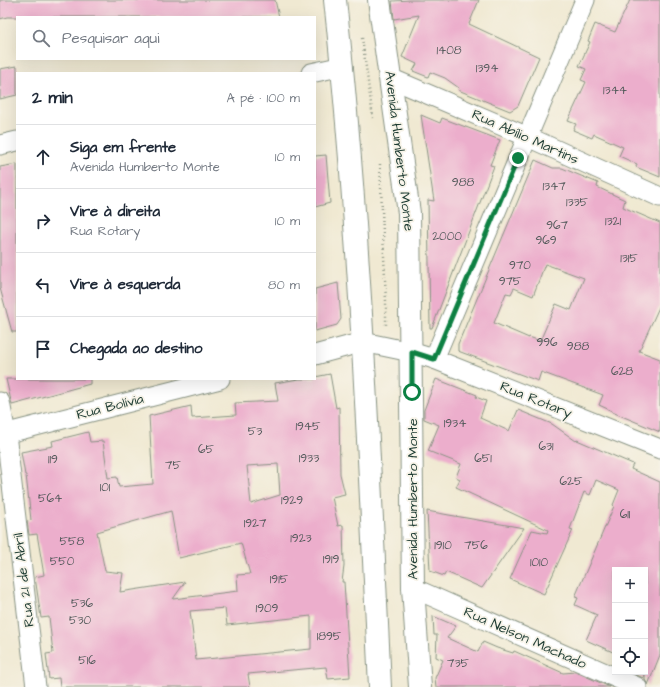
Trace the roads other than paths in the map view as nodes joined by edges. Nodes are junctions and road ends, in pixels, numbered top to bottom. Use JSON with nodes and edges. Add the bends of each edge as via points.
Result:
{"nodes":[{"id":1,"x":335,"y":0,"type":"edge"},
{"id":2,"x":379,"y":0,"type":"edge"},
{"id":3,"x":585,"y":0,"type":"edge"},
{"id":4,"x":342,"y":66,"type":"junction"},
{"id":5,"x":315,"y":72,"type":"edge"},
{"id":6,"x":390,"y":78,"type":"junction"},
{"id":7,"x":528,"y":137,"type":"junction"},
{"id":8,"x":16,"y":141,"type":"edge"},
{"id":9,"x":0,"y":145,"type":"edge"},
{"id":10,"x":660,"y":197,"type":"edge"},
{"id":11,"x":363,"y":342,"type":"junction"},
{"id":12,"x":412,"y":352,"type":"junction"},
{"id":13,"x":316,"y":355,"type":"edge"},
{"id":14,"x":434,"y":359,"type":"junction"},
{"id":15,"x":216,"y":380,"type":"edge"},
{"id":16,"x":0,"y":402,"type":"edge"},
{"id":17,"x":3,"y":434,"type":"edge"},
{"id":18,"x":660,"y":449,"type":"edge"},
{"id":19,"x":413,"y":588,"type":"junction"},
{"id":20,"x":36,"y":687,"type":"edge"},
{"id":21,"x":380,"y":687,"type":"edge"},
{"id":22,"x":420,"y":687,"type":"edge"},
{"id":23,"x":637,"y":687,"type":"edge"}],
"edges":[{"from":1,"to":4,"type":"main road"},
{"from":2,"to":6,"type":"main road","name":"Avenida Humberto Monte"},
{"from":3,"to":7,"type":"street"},
{"from":4,"to":5,"type":"street"},
{"from":4,"to":11,"type":"main road"},
{"from":6,"to":7,"type":"street","name":"Rua Abílio Martins"},
{"from":6,"to":12,"type":"main road","name":"Avenida Humberto Monte","via":[[409,213]]},
{"from":7,"to":10,"type":"street","name":"Rua Abílio Martins"},
{"from":7,"to":14,"type":"street"},
{"from":8,"to":9,"type":"street"},
{"from":11,"to":12,"type":"street"},
{"from":11,"to":13,"type":"street"},
{"from":11,"to":21,"type":"main road"},
{"from":12,"to":14,"type":"street","name":"Rua Rotary"},
{"from":12,"to":19,"type":"main road","name":"Avenida Humberto Monte"},
{"from":14,"to":18,"type":"street","name":"Rua Rotary"},
{"from":15,"to":17,"type":"street","name":"Rua Bolívia"},
{"from":16,"to":17,"type":"street","name":"Rua 21 de Abril"},
{"from":17,"to":20,"type":"street","name":"Rua 21 de Abril"},
{"from":19,"to":22,"type":"main road","name":"Avenida Humberto Monte"},
{"from":19,"to":23,"type":"street","name":"Rua Nelson Machado"}]}
